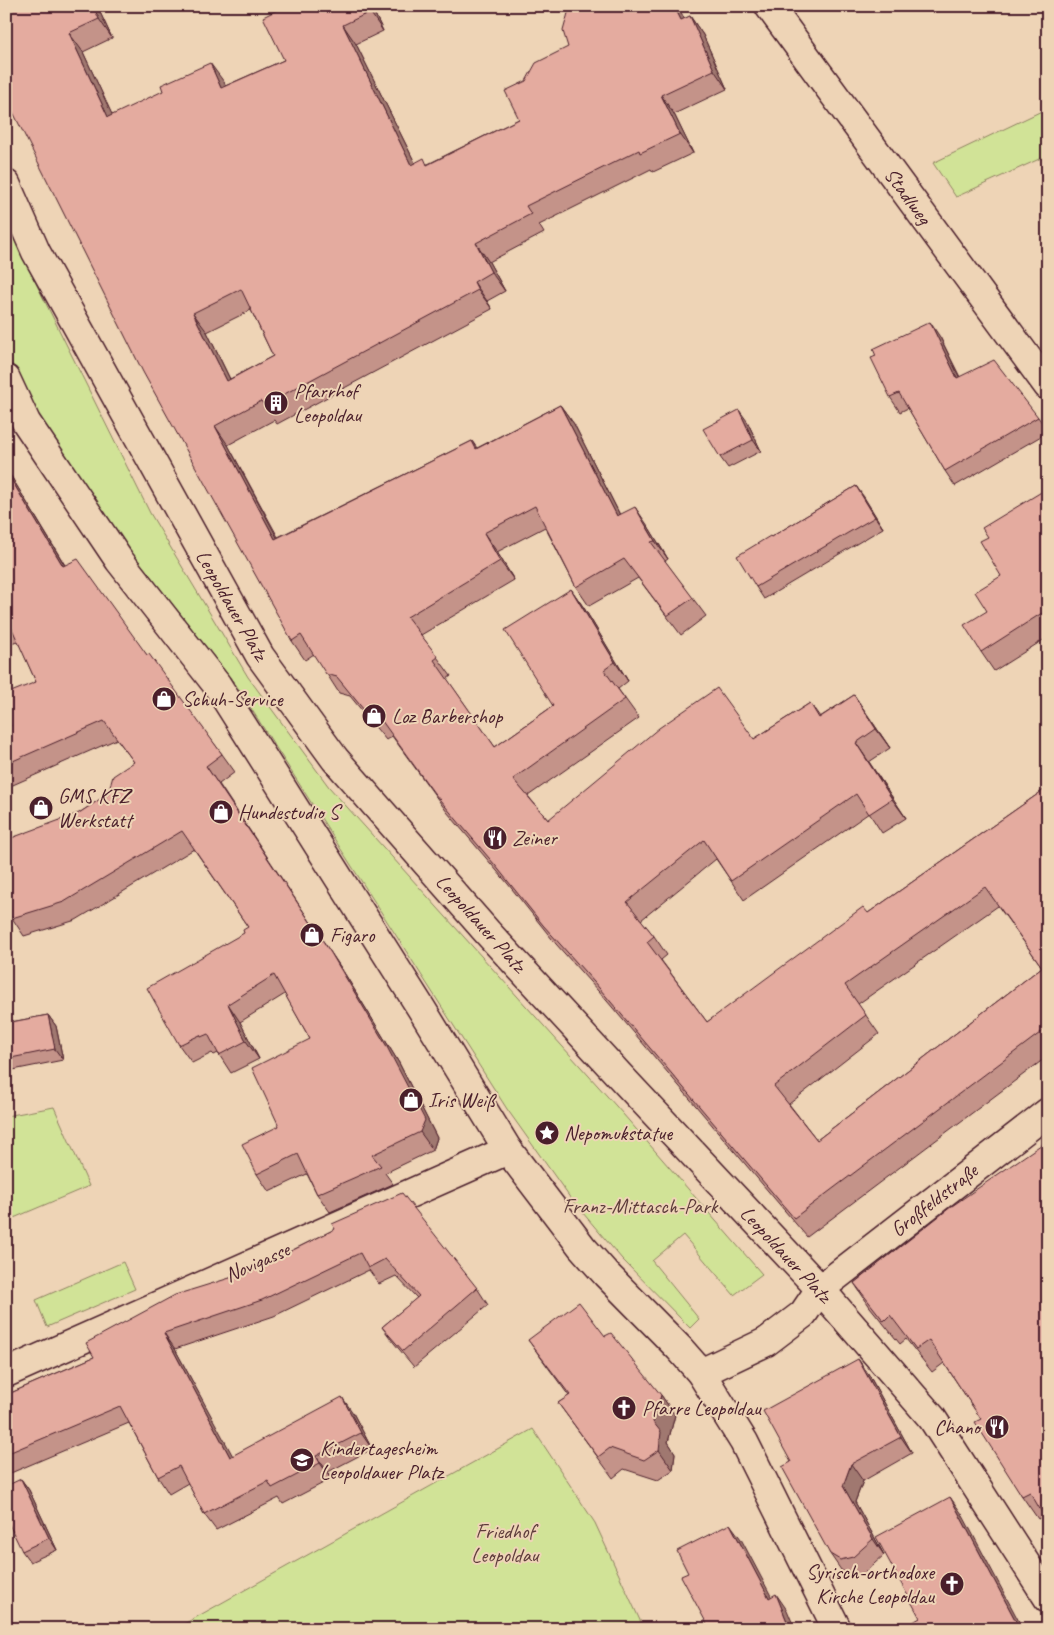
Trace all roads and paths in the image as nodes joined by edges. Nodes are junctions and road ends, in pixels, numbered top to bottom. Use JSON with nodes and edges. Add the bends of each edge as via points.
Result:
{"nodes":[{"id":1,"x":769,"y":6,"type":"edge"},
{"id":2,"x":6,"y":184,"type":"edge"},
{"id":3,"x":6,"y":379,"type":"edge"},
{"id":4,"x":1048,"y":386,"type":"edge"},
{"id":5,"x":1048,"y":1112,"type":"edge"},
{"id":6,"x":508,"y":1150,"type":"junction"},
{"id":7,"x":820,"y":1289,"type":"junction"},
{"id":8,"x":6,"y":1373,"type":"edge"},
{"id":9,"x":701,"y":1373,"type":"junction"},
{"id":10,"x":1048,"y":1598,"type":"edge"},
{"id":11,"x":837,"y":1629,"type":"edge"}],
"edges":[{"from":1,"to":4,"type":"street","name":"Stadlweg"},
{"from":2,"to":7,"type":"street","name":"Leopoldauer Platz","via":[[36,252],[260,656],[335,759],[626,1083]]},
{"from":3,"to":6,"type":"street","via":[[26,422],[119,560],[217,685]]},
{"from":5,"to":7,"type":"street","name":"Großfeldstraße"},
{"from":6,"to":8,"type":"street","name":"Novigasse"},
{"from":6,"to":9,"type":"street","via":[[606,1274]]},
{"from":7,"to":9,"type":"street","name":"Großfeldstraße","via":[[803,1314],[766,1342]]},
{"from":7,"to":10,"type":"street","name":"Leopoldauer Platz","via":[[932,1418]]},
{"from":9,"to":11,"type":"street","via":[[744,1442]]}]}
